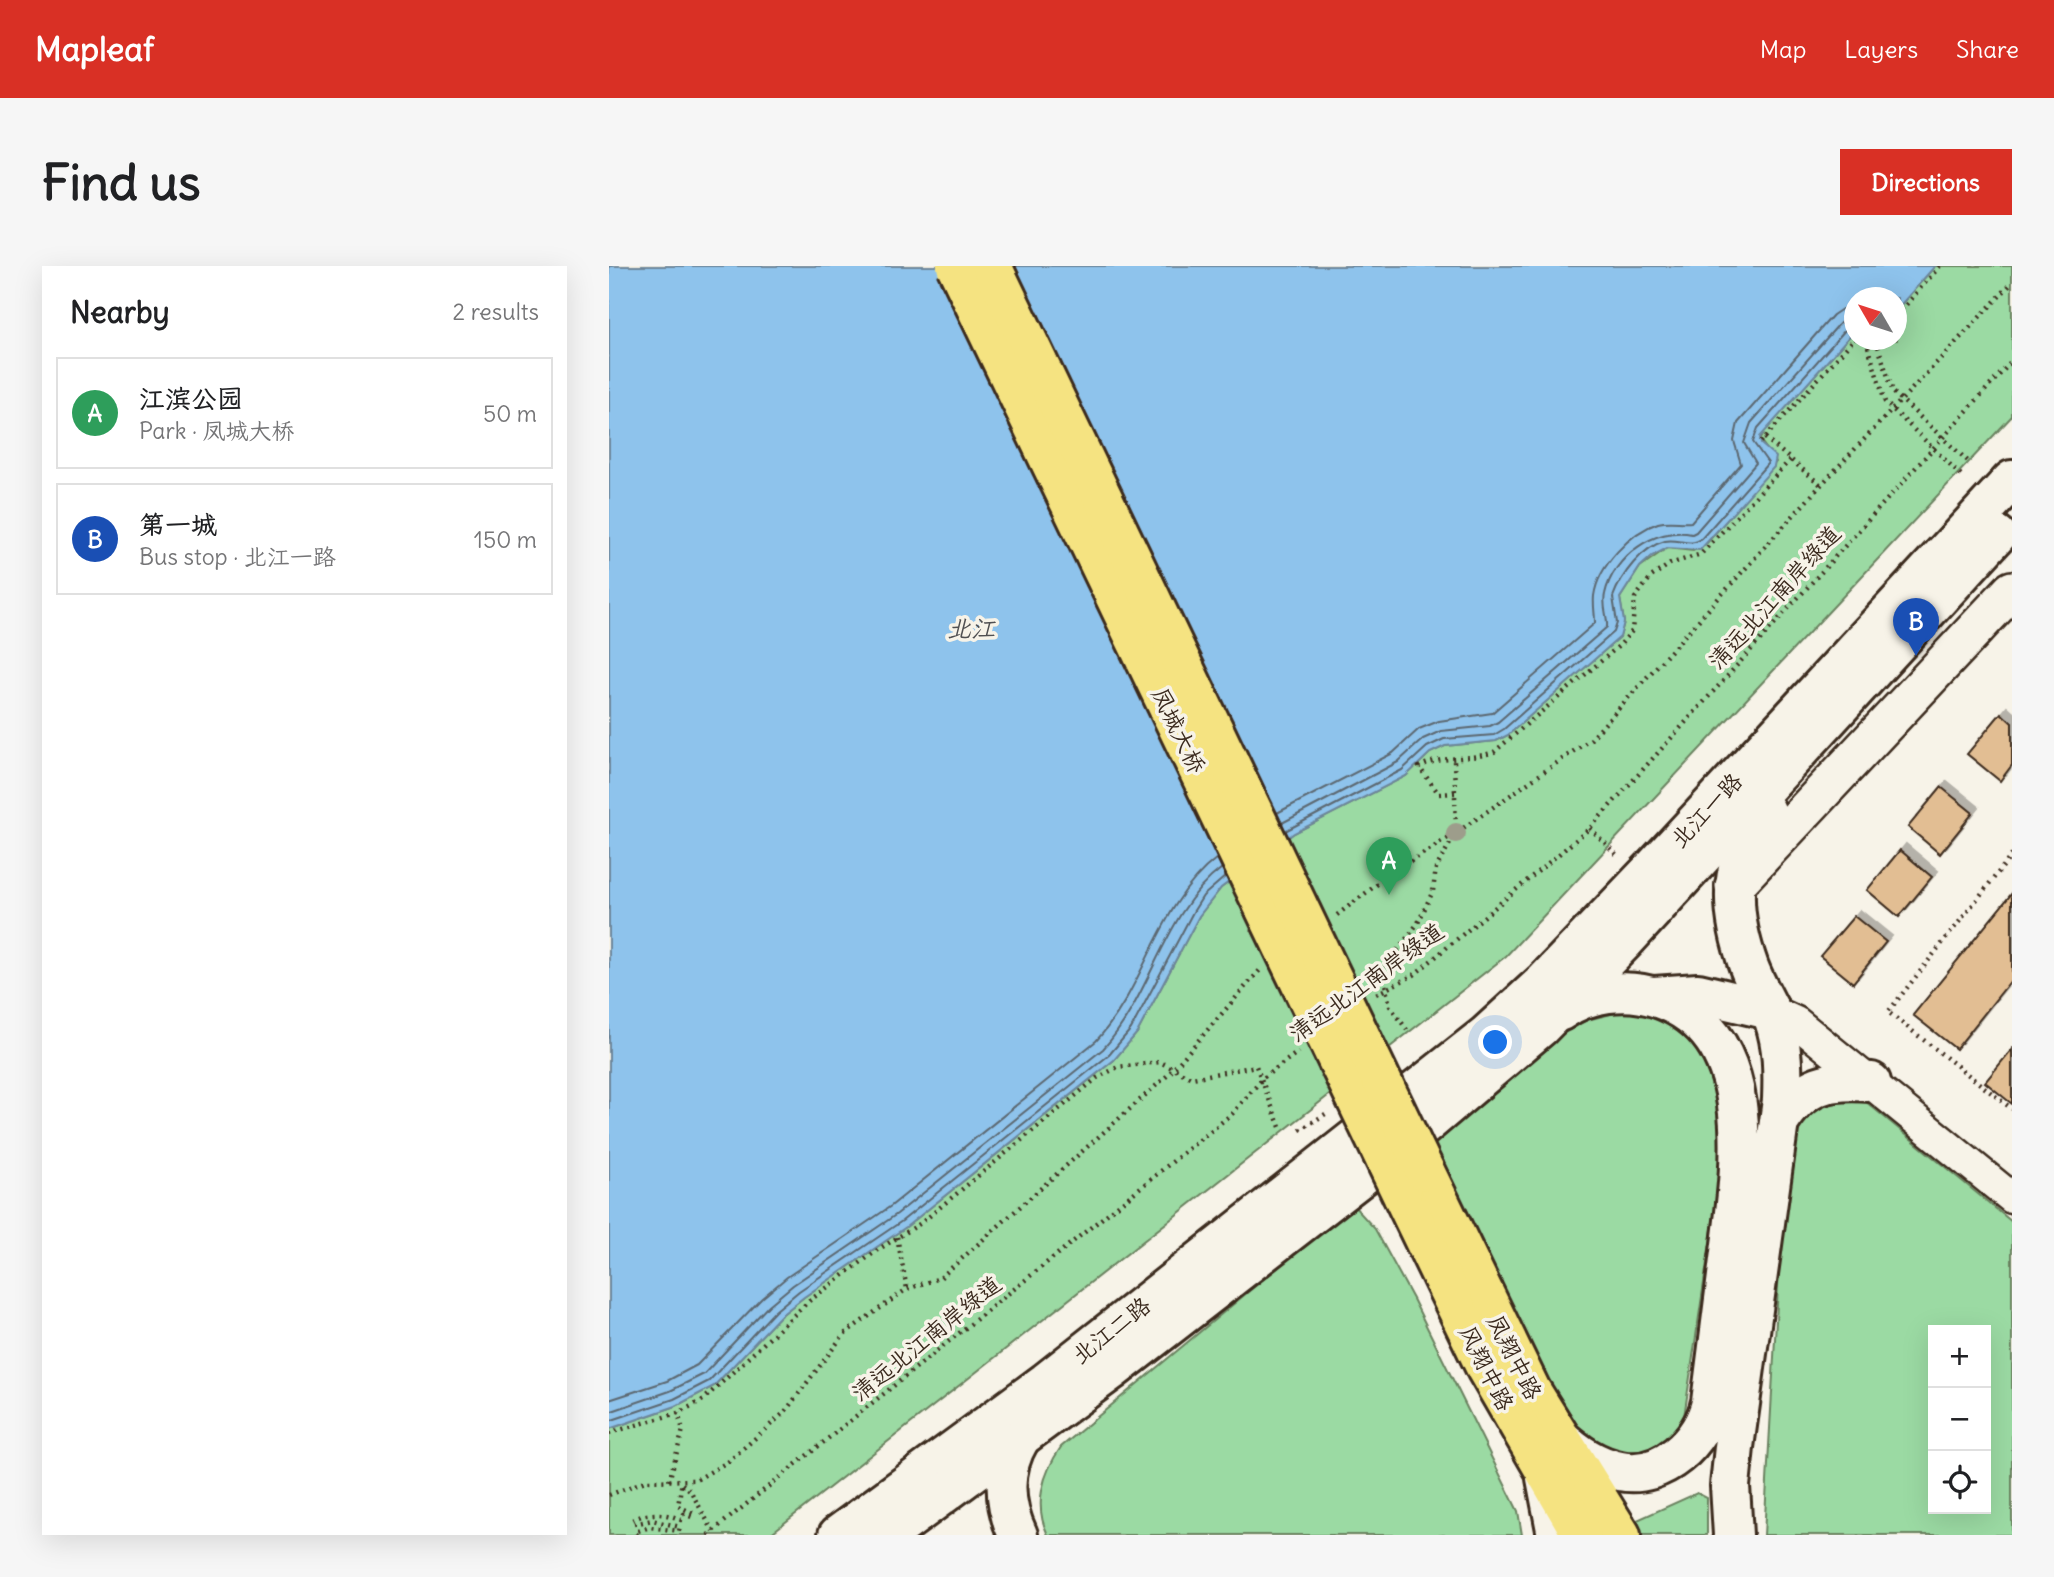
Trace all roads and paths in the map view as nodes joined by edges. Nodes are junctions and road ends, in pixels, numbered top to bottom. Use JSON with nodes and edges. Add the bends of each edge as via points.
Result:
{"nodes":[{"id":1,"x":956,"y":266,"type":"edge"},
{"id":2,"x":992,"y":266,"type":"edge"},
{"id":3,"x":1940,"y":266,"type":"edge"},
{"id":4,"x":1907,"y":303,"type":"edge"},
{"id":5,"x":1844,"y":349,"type":"edge"},
{"id":6,"x":1869,"y":350,"type":"edge"},
{"id":7,"x":1879,"y":350,"type":"edge"},
{"id":8,"x":2012,"y":360,"type":"edge"},
{"id":9,"x":1941,"y":438,"type":"junction"},
{"id":10,"x":1932,"y":448,"type":"junction"},
{"id":11,"x":1791,"y":459,"type":"junction"},
{"id":12,"x":1971,"y":464,"type":"dead end"},
{"id":13,"x":1962,"y":475,"type":"dead end"},
{"id":14,"x":2012,"y":480,"type":"edge"},
{"id":15,"x":1821,"y":485,"type":"dead end"},
{"id":16,"x":2012,"y":518,"type":"edge"},
{"id":17,"x":2012,"y":590,"type":"edge"},
{"id":18,"x":1924,"y":616,"type":"junction"},
{"id":19,"x":1454,"y":760,"type":"junction"},
{"id":20,"x":1455,"y":793,"type":"junction"},
{"id":21,"x":1590,"y":828,"type":"junction"},
{"id":22,"x":2012,"y":855,"type":"edge"},
{"id":23,"x":1618,"y":856,"type":"dead end"},
{"id":24,"x":1734,"y":886,"type":"junction"},
{"id":25,"x":1385,"y":987,"type":"junction"},
{"id":26,"x":1651,"y":996,"type":"junction"},
{"id":27,"x":1366,"y":1002,"type":"dead end"},
{"id":28,"x":1770,"y":1010,"type":"junction"},
{"id":29,"x":1541,"y":1027,"type":"junction"},
{"id":30,"x":1407,"y":1030,"type":"dead end"},
{"id":31,"x":1304,"y":1048,"type":"dead end"},
{"id":32,"x":1263,"y":1078,"type":"junction"},
{"id":33,"x":1871,"y":1082,"type":"junction"},
{"id":34,"x":2012,"y":1109,"type":"edge"},
{"id":35,"x":1780,"y":1121,"type":"junction"},
{"id":36,"x":1280,"y":1127,"type":"dead end"},
{"id":37,"x":1401,"y":1159,"type":"junction"},
{"id":38,"x":2012,"y":1198,"type":"edge"},
{"id":39,"x":897,"y":1237,"type":"junction"},
{"id":40,"x":907,"y":1289,"type":"dead end"},
{"id":41,"x":678,"y":1413,"type":"junction"},
{"id":42,"x":609,"y":1433,"type":"edge"},
{"id":43,"x":1559,"y":1437,"type":"junction"},
{"id":44,"x":1020,"y":1439,"type":"junction"},
{"id":45,"x":1546,"y":1478,"type":"junction"},
{"id":46,"x":669,"y":1481,"type":"dead end"},
{"id":47,"x":710,"y":1533,"type":"edge"},
{"id":48,"x":637,"y":1535,"type":"edge"},
{"id":49,"x":838,"y":1535,"type":"edge"},
{"id":50,"x":888,"y":1535,"type":"edge"},
{"id":51,"x":1018,"y":1535,"type":"edge"},
{"id":52,"x":1557,"y":1535,"type":"edge"},
{"id":53,"x":1582,"y":1535,"type":"edge"},
{"id":54,"x":1621,"y":1535,"type":"edge"},
{"id":55,"x":1733,"y":1535,"type":"edge"}],
"edges":[{"from":1,"to":37,"type":"main road","name":"凤城大桥","bridge":true},
{"from":2,"to":37,"type":"main road","name":"凤城大桥","bridge":true},
{"from":3,"to":4,"type":"path"},
{"from":5,"to":11,"type":"path","via":[[1763,440]]},
{"from":6,"to":10,"type":"path","via":[[1885,401]]},
{"from":7,"to":9,"type":"path","via":[[1893,392]]},
{"from":8,"to":9,"type":"path","name":"清远北江南岸绿道"},
{"from":9,"to":10,"type":"path","name":"清远北江南岸绿道"},
{"from":9,"to":12,"type":"path"},
{"from":10,"to":13,"type":"path"},
{"from":10,"to":21,"type":"path","name":"清远北江南岸绿道"},
{"from":11,"to":15,"type":"path"},
{"from":11,"to":19,"type":"path","via":[[1702,554],[1670,564],[1651,577],[1635,598],[1632,631],[1590,673],[1494,752]]},
{"from":14,"to":37,"type":"main road","name":"北江一路","via":[[1545,981],[1486,1035]]},
{"from":16,"to":18,"type":"main road","name":"北江一路"},
{"from":17,"to":24,"type":"street"},
{"from":18,"to":24,"type":"main road","via":[[1762,817],[1741,851]]},
{"from":18,"to":29,"type":"main road","name":"北江一路"},
{"from":19,"to":20,"type":"path"},
{"from":19,"to":20,"type":"path","via":[[1419,767],[1439,794]]},
{"from":20,"to":25,"type":"path","via":[[1455,833],[1436,868],[1433,891],[1417,923],[1382,971]]},
{"from":21,"to":23,"type":"path"},
{"from":21,"to":25,"type":"path","name":"清远北江南岸绿道","via":[[1414,975]]},
{"from":22,"to":34,"type":"path","via":[[1888,1012]]},
{"from":24,"to":28,"type":"main road","via":[[1743,948]]},
{"from":25,"to":27,"type":"path","name":"清远北江南岸绿道"},
{"from":25,"to":30,"type":"path","via":[[1390,1006]]},
{"from":26,"to":28,"type":"main road","via":[[1698,993]]},
{"from":26,"to":29,"type":"main road","via":[[1618,993],[1590,997],[1573,1003]]},
{"from":26,"to":43,"type":"main road","via":[[1688,1013],[1722,1054],[1741,1128],[1742,1158],[1708,1417],[1694,1440],[1672,1459],[1643,1470],[1619,1471],[1592,1462]]},
{"from":28,"to":33,"type":"street","via":[[1796,1022]]},
{"from":28,"to":35,"type":"main road","via":[[1783,1061]]},
{"from":29,"to":37,"type":"main road","name":"北江一路"},
{"from":31,"to":32,"type":"path","name":"清远北江南岸绿道"},
{"from":32,"to":36,"type":"path"},
{"from":32,"to":39,"type":"path","via":[[1256,1066],[1192,1078],[1160,1062],[1118,1067],[1097,1078],[921,1223]]},
{"from":32,"to":47,"type":"path","name":"清远北江南岸绿道","via":[[1233,1114]]},
{"from":33,"to":35,"type":"main road","via":[[1837,1079],[1821,1084],[1789,1107]]},
{"from":33,"to":38,"type":"street"},
{"from":35,"to":55,"type":"main road","via":[[1734,1447],[1730,1486]]},
{"from":37,"to":43,"type":"main road","name":"凤翔中路"},
{"from":37,"to":44,"type":"main road","name":"北江二路"},
{"from":37,"to":45,"type":"main road","name":"风翔中路","via":[[1486,1369]]},
{"from":37,"to":49,"type":"main road","name":"北江二路","via":[[1037,1389]]},
{"from":39,"to":40,"type":"path"},
{"from":39,"to":41,"type":"path","via":[[809,1301],[703,1400]]},
{"from":41,"to":42,"type":"path"},
{"from":41,"to":46,"type":"path","via":[[683,1430]]},
{"from":43,"to":54,"type":"main road","name":"凤翔中路"},
{"from":44,"to":50,"type":"main road","name":"北江二路"},
{"from":44,"to":51,"type":"main road","via":[[1011,1454],[1006,1482]]},
{"from":45,"to":52,"type":"main road"},
{"from":45,"to":53,"type":"main road","name":"风翔中路"},
{"from":47,"to":48,"type":"path","via":[[682,1482],[678,1506],[694,1513],[692,1517],[684,1514],[681,1520],[647,1514],[632,1520],[634,1524],[663,1521],[680,1527],[679,1531],[650,1527],[635,1532]]}]}
